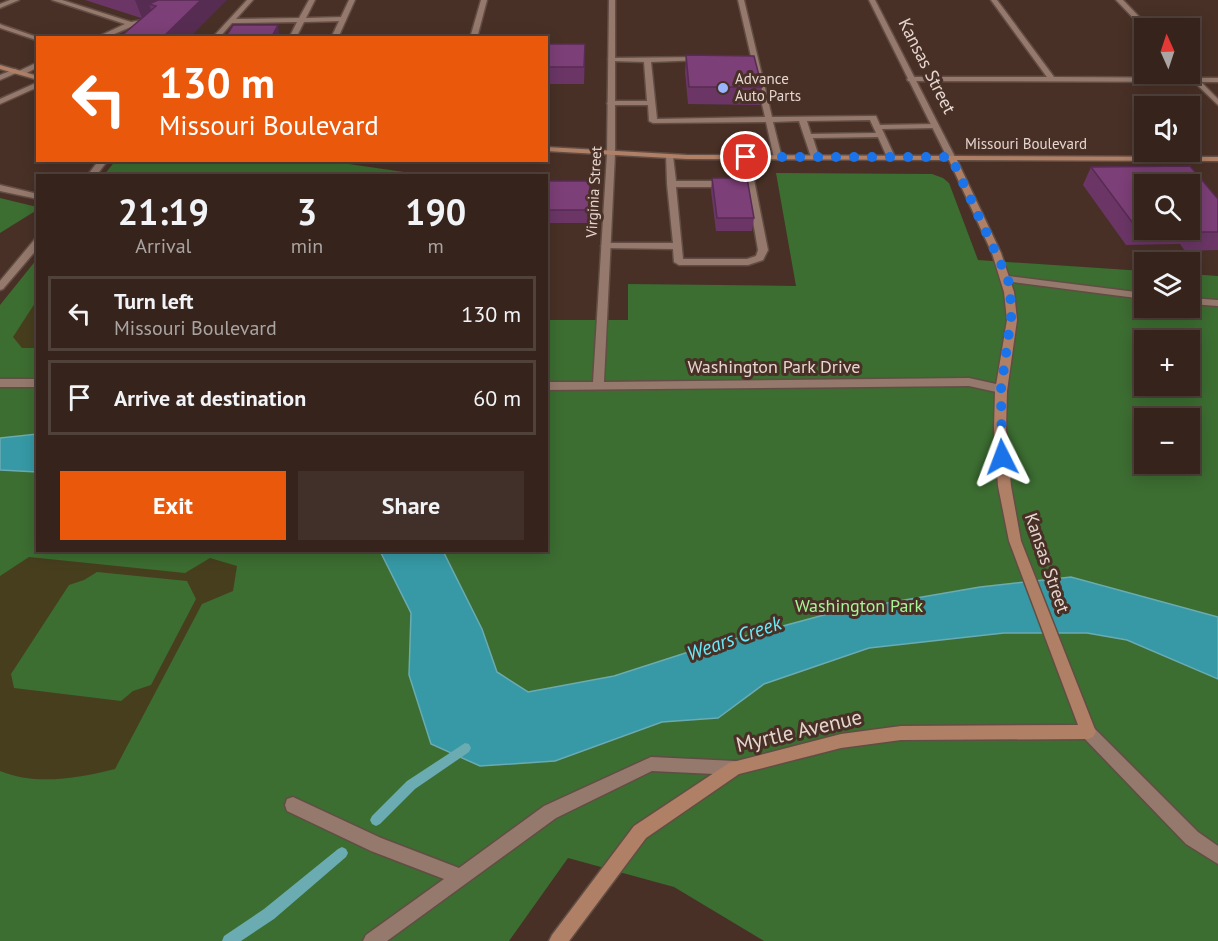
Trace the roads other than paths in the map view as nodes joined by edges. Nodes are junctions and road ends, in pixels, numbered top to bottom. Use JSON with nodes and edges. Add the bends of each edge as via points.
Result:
{"nodes":[{"id":1,"x":16,"y":0,"type":"edge"},
{"id":2,"x":55,"y":0,"type":"edge"},
{"id":3,"x":250,"y":0,"type":"edge"},
{"id":4,"x":312,"y":0,"type":"edge"},
{"id":5,"x":352,"y":0,"type":"edge"},
{"id":6,"x":484,"y":0,"type":"edge"},
{"id":7,"x":612,"y":0,"type":"edge"},
{"id":8,"x":741,"y":0,"type":"edge"},
{"id":9,"x":872,"y":0,"type":"edge"},
{"id":10,"x":994,"y":0,"type":"edge"},
{"id":11,"x":1119,"y":0,"type":"edge"},
{"id":12,"x":0,"y":6,"type":"edge"},
{"id":13,"x":159,"y":18,"type":"edge"},
{"id":14,"x":1137,"y":18,"type":"edge"},
{"id":15,"x":343,"y":19,"type":"junction"},
{"id":16,"x":231,"y":21,"type":"junction"},
{"id":17,"x":300,"y":21,"type":"junction"},
{"id":18,"x":131,"y":24,"type":"junction"},
{"id":19,"x":0,"y":26,"type":"edge"},
{"id":20,"x":103,"y":36,"type":"edge"},
{"id":21,"x":216,"y":36,"type":"edge"},
{"id":22,"x":293,"y":36,"type":"edge"},
{"id":23,"x":335,"y":36,"type":"edge"},
{"id":24,"x":474,"y":36,"type":"edge"},
{"id":25,"x":36,"y":38,"type":"edge"},
{"id":26,"x":612,"y":59,"type":"junction"},
{"id":27,"x":715,"y":59,"type":"edge"},
{"id":28,"x":647,"y":60,"type":"junction"},
{"id":29,"x":36,"y":65,"type":"edge"},
{"id":30,"x":0,"y":67,"type":"edge"},
{"id":31,"x":17,"y":72,"type":"junction"},
{"id":32,"x":36,"y":77,"type":"edge"},
{"id":33,"x":0,"y":78,"type":"edge"},
{"id":34,"x":911,"y":79,"type":"junction"},
{"id":35,"x":1052,"y":79,"type":"junction"},
{"id":36,"x":1134,"y":80,"type":"edge"},
{"id":37,"x":1200,"y":80,"type":"edge"},
{"id":38,"x":1218,"y":80,"type":"edge"},
{"id":39,"x":1200,"y":84,"type":"edge"},
{"id":40,"x":36,"y":85,"type":"edge"},
{"id":41,"x":0,"y":102,"type":"edge"},
{"id":42,"x":612,"y":103,"type":"junction"},
{"id":43,"x":651,"y":103,"type":"junction"},
{"id":44,"x":1218,"y":103,"type":"edge"},
{"id":45,"x":802,"y":119,"type":"junction"},
{"id":46,"x":769,"y":120,"type":"junction"},
{"id":47,"x":935,"y":126,"type":"junction"},
{"id":48,"x":877,"y":127,"type":"junction"},
{"id":49,"x":881,"y":135,"type":"junction"},
{"id":50,"x":809,"y":136,"type":"junction"},
{"id":51,"x":548,"y":149,"type":"edge"},
{"id":52,"x":611,"y":154,"type":"junction"},
{"id":53,"x":669,"y":156,"type":"junction"},
{"id":54,"x":746,"y":157,"type":"junction"},
{"id":55,"x":891,"y":157,"type":"junction"},
{"id":56,"x":951,"y":157,"type":"junction"},
{"id":57,"x":778,"y":158,"type":"junction"},
{"id":58,"x":815,"y":158,"type":"junction"},
{"id":59,"x":1218,"y":159,"type":"edge"},
{"id":60,"x":102,"y":162,"type":"edge"},
{"id":61,"x":93,"y":174,"type":"edge"},
{"id":62,"x":671,"y":184,"type":"junction"},
{"id":63,"x":751,"y":184,"type":"junction"},
{"id":64,"x":0,"y":188,"type":"edge"},
{"id":65,"x":36,"y":196,"type":"edge"},
{"id":66,"x":36,"y":243,"type":"edge"},
{"id":67,"x":606,"y":246,"type":"junction"},
{"id":68,"x":677,"y":246,"type":"junction"},
{"id":69,"x":1008,"y":279,"type":"junction"},
{"id":70,"x":0,"y":287,"type":"edge"},
{"id":71,"x":1134,"y":295,"type":"edge"},
{"id":72,"x":1200,"y":302,"type":"edge"},
{"id":73,"x":1218,"y":303,"type":"edge"},
{"id":74,"x":36,"y":383,"type":"edge"},
{"id":75,"x":0,"y":384,"type":"edge"},
{"id":76,"x":598,"y":384,"type":"junction"},
{"id":77,"x":548,"y":386,"type":"edge"},
{"id":78,"x":1001,"y":389,"type":"junction"},
{"id":79,"x":1088,"y":732,"type":"junction"},
{"id":80,"x":735,"y":768,"type":"junction"},
{"id":81,"x":293,"y":805,"type":"dead end"},
{"id":82,"x":1218,"y":856,"type":"edge"},
{"id":83,"x":461,"y":877,"type":"junction"},
{"id":84,"x":372,"y":941,"type":"edge"},
{"id":85,"x":558,"y":941,"type":"edge"}],
"edges":[{"from":1,"to":12,"type":"street"},
{"from":2,"to":18,"type":"street"},
{"from":3,"to":16,"type":"street"},
{"from":4,"to":17,"type":"street"},
{"from":5,"to":15,"type":"street"},
{"from":6,"to":24,"type":"street"},
{"from":7,"to":26,"type":"street","name":"Virginia Street"},
{"from":8,"to":46,"type":"street"},
{"from":9,"to":34,"type":"street","name":"Kansas Street"},
{"from":10,"to":35,"type":"street"},
{"from":11,"to":14,"type":"street"},
{"from":13,"to":18,"type":"street"},
{"from":15,"to":17,"type":"street"},
{"from":15,"to":23,"type":"street"},
{"from":16,"to":17,"type":"street"},
{"from":16,"to":21,"type":"street"},
{"from":17,"to":22,"type":"street"},
{"from":18,"to":20,"type":"street"},
{"from":19,"to":25,"type":"street"},
{"from":26,"to":28,"type":"street"},
{"from":26,"to":42,"type":"street","name":"Virginia Street"},
{"from":27,"to":28,"type":"street"},
{"from":28,"to":43,"type":"street"},
{"from":29,"to":31,"type":"street"},
{"from":30,"to":31,"type":"street"},
{"from":31,"to":32,"type":"street"},
{"from":31,"to":33,"type":"street"},
{"from":34,"to":35,"type":"street"},
{"from":34,"to":47,"type":"street","name":"Kansas Street"},
{"from":35,"to":36,"type":"street"},
{"from":37,"to":38,"type":"street"},
{"from":39,"to":44,"type":"street"},
{"from":40,"to":41,"type":"street"},
{"from":42,"to":43,"type":"street"},
{"from":42,"to":52,"type":"street","name":"Virginia Street"},
{"from":43,"to":46,"type":"street","via":[[652,120]]},
{"from":45,"to":46,"type":"street"},
{"from":45,"to":48,"type":"street","via":[[873,118]]},
{"from":45,"to":50,"type":"street"},
{"from":46,"to":57,"type":"street"},
{"from":47,"to":48,"type":"street"},
{"from":47,"to":56,"type":"street","name":"Kansas Street"},
{"from":48,"to":49,"type":"street"},
{"from":49,"to":50,"type":"street"},
{"from":49,"to":55,"type":"street"},
{"from":50,"to":58,"type":"street"},
{"from":51,"to":52,"type":"street","name":"Missouri Boulevard"},
{"from":52,"to":53,"type":"street","name":"Missouri Boulevard"},
{"from":52,"to":67,"type":"street","name":"Virginia Street"},
{"from":53,"to":54,"type":"street","name":"Missouri Boulevard"},
{"from":53,"to":62,"type":"street"},
{"from":54,"to":57,"type":"street","name":"Missouri Boulevard"},
{"from":54,"to":63,"type":"street"},
{"from":55,"to":56,"type":"street","name":"Missouri Boulevard"},
{"from":55,"to":58,"type":"street","name":"Missouri Boulevard"},
{"from":56,"to":59,"type":"street","name":"Missouri Boulevard"},
{"from":56,"to":69,"type":"street","name":"Kansas Street"},
{"from":57,"to":58,"type":"street","name":"Missouri Boulevard"},
{"from":60,"to":61,"type":"street"},
{"from":62,"to":63,"type":"street"},
{"from":62,"to":68,"type":"street"},
{"from":63,"to":68,"type":"street","via":[[763,250],[760,258],[748,262],[679,262]]},
{"from":64,"to":65,"type":"street"},
{"from":66,"to":70,"type":"street"},
{"from":67,"to":68,"type":"street"},
{"from":67,"to":76,"type":"street","name":"Virginia Street"},
{"from":69,"to":71,"type":"street"},
{"from":69,"to":78,"type":"street","name":"Kansas Street","via":[[1012,311]]},
{"from":72,"to":73,"type":"street"},
{"from":74,"to":75,"type":"street"},
{"from":76,"to":77,"type":"street","name":"Washington Park Drive"},
{"from":76,"to":78,"type":"street","name":"Washington Park Drive","via":[[969,382]]},
{"from":78,"to":79,"type":"street","name":"Kansas Street","via":[[1000,439],[1015,542]]},
{"from":79,"to":80,"type":"street","name":"Myrtle Avenue","via":[[901,733],[841,741]]},
{"from":79,"to":82,"type":"street","via":[[1192,838]]},
{"from":80,"to":83,"type":"street","via":[[651,764],[550,812]]},
{"from":80,"to":85,"type":"street","name":"Myrtle Avenue","via":[[640,832]]},
{"from":81,"to":83,"type":"street","via":[[377,845]]},
{"from":83,"to":84,"type":"street"}]}
